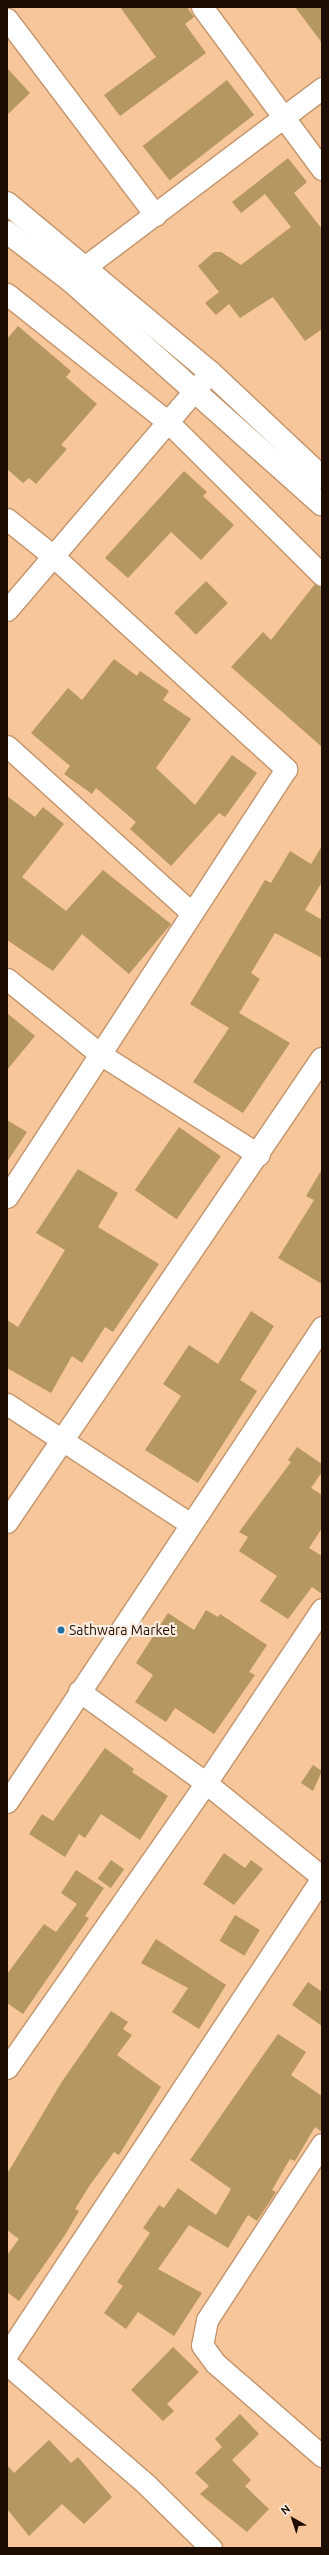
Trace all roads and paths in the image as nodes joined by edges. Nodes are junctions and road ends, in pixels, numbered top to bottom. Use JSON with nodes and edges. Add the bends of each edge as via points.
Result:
{"nodes":[{"id":1,"x":202,"y":7,"type":"edge"},
{"id":2,"x":7,"y":19,"type":"edge"},
{"id":3,"x":322,"y":88,"type":"edge"},
{"id":4,"x":285,"y":117,"type":"junction"},
{"id":5,"x":322,"y":169,"type":"edge"},
{"id":6,"x":7,"y":203,"type":"edge"},
{"id":7,"x":156,"y":215,"type":"junction"},
{"id":8,"x":7,"y":232,"type":"edge"},
{"id":9,"x":86,"y":266,"type":"junction"},
{"id":10,"x":7,"y":294,"type":"edge"},
{"id":11,"x":210,"y":372,"type":"junction"},
{"id":12,"x":194,"y":389,"type":"junction"},
{"id":13,"x":168,"y":422,"type":"junction"},
{"id":14,"x":322,"y":477,"type":"edge"},
{"id":15,"x":322,"y":505,"type":"edge"},
{"id":16,"x":7,"y":519,"type":"edge"},
{"id":17,"x":54,"y":556,"type":"junction"},
{"id":18,"x":322,"y":575,"type":"edge"},
{"id":19,"x":7,"y":610,"type":"edge"},
{"id":20,"x":7,"y":746,"type":"edge"},
{"id":21,"x":192,"y":913,"type":"junction"},
{"id":22,"x":7,"y":979,"type":"edge"},
{"id":23,"x":100,"y":1054,"type":"junction"},
{"id":24,"x":322,"y":1059,"type":"edge"},
{"id":25,"x":259,"y":1155,"type":"junction"},
{"id":26,"x":7,"y":1197,"type":"edge"},
{"id":27,"x":322,"y":1327,"type":"edge"},
{"id":28,"x":7,"y":1404,"type":"edge"},
{"id":29,"x":62,"y":1440,"type":"junction"},
{"id":30,"x":7,"y":1522,"type":"edge"},
{"id":31,"x":189,"y":1523,"type":"junction"},
{"id":32,"x":322,"y":1609,"type":"edge"},
{"id":33,"x":79,"y":1691,"type":"junction"},
{"id":34,"x":206,"y":1783,"type":"junction"},
{"id":35,"x":7,"y":1802,"type":"edge"},
{"id":36,"x":322,"y":1877,"type":"edge"},
{"id":37,"x":7,"y":2068,"type":"edge"},
{"id":38,"x":322,"y":2144,"type":"edge"},
{"id":39,"x":7,"y":2354,"type":"edge"},
{"id":40,"x":7,"y":2364,"type":"edge"},
{"id":41,"x":322,"y":2456,"type":"edge"},
{"id":42,"x":211,"y":2548,"type":"edge"}],
"edges":[{"from":1,"to":4,"type":"street"},
{"from":2,"to":7,"type":"street"},
{"from":3,"to":4,"type":"street"},
{"from":4,"to":5,"type":"street"},
{"from":4,"to":7,"type":"street"},
{"from":6,"to":9,"type":"street"},
{"from":7,"to":9,"type":"street"},
{"from":8,"to":12,"type":"street","via":[[71,281]]},
{"from":9,"to":11,"type":"street"},
{"from":10,"to":13,"type":"street"},
{"from":11,"to":12,"type":"street"},
{"from":11,"to":14,"type":"street"},
{"from":12,"to":13,"type":"street"},
{"from":12,"to":15,"type":"street"},
{"from":13,"to":17,"type":"street"},
{"from":13,"to":18,"type":"street"},
{"from":16,"to":17,"type":"street"},
{"from":17,"to":19,"type":"street"},
{"from":17,"to":21,"type":"street","via":[[286,769]]},
{"from":20,"to":21,"type":"street"},
{"from":21,"to":23,"type":"street"},
{"from":22,"to":23,"type":"street"},
{"from":23,"to":25,"type":"street"},
{"from":23,"to":26,"type":"street"},
{"from":24,"to":25,"type":"street"},
{"from":25,"to":29,"type":"street"},
{"from":27,"to":31,"type":"street"},
{"from":28,"to":29,"type":"street"},
{"from":29,"to":30,"type":"street"},
{"from":29,"to":31,"type":"street"},
{"from":31,"to":33,"type":"street"},
{"from":32,"to":34,"type":"street"},
{"from":33,"to":34,"type":"street"},
{"from":33,"to":35,"type":"street"},
{"from":34,"to":36,"type":"street"},
{"from":34,"to":37,"type":"street"},
{"from":36,"to":39,"type":"street"},
{"from":38,"to":41,"type":"street","via":[[207,2320],[202,2345],[215,2363]]},
{"from":40,"to":42,"type":"street","via":[[147,2485]]}]}
